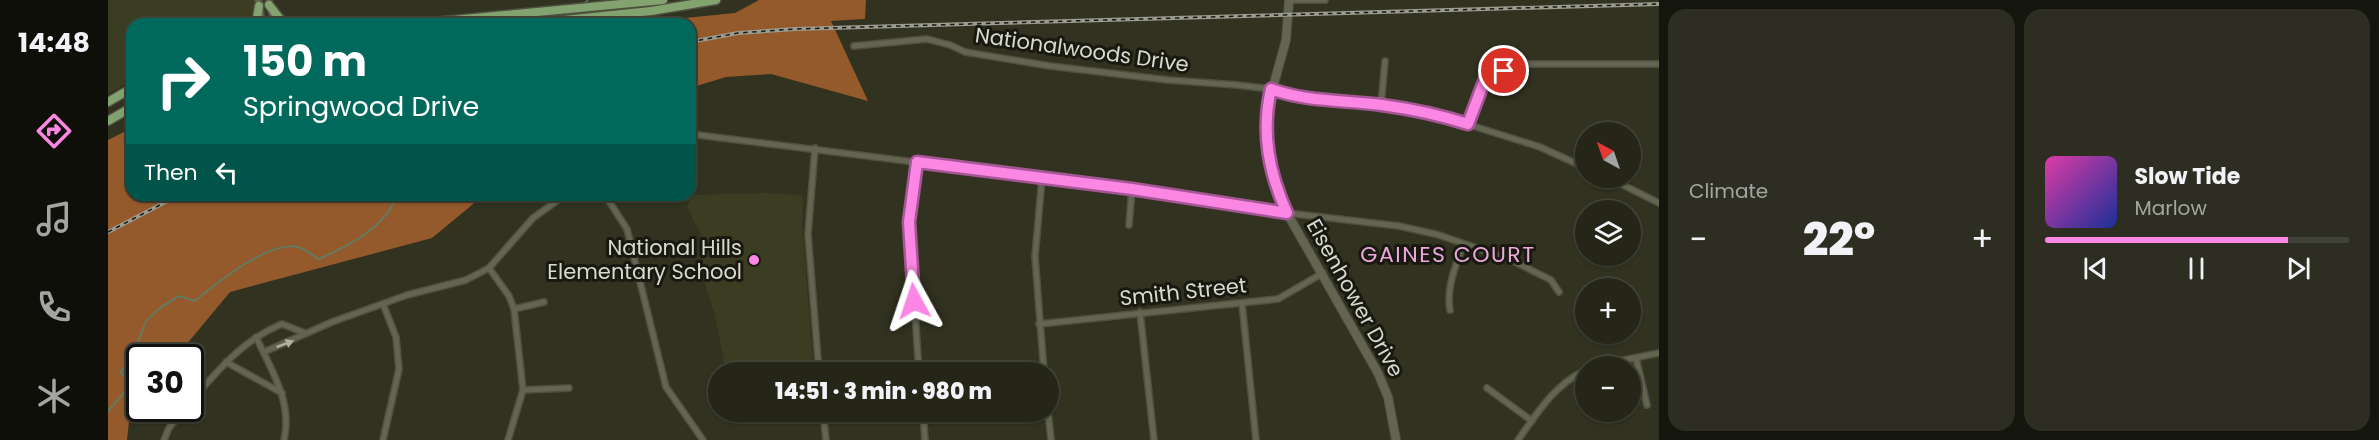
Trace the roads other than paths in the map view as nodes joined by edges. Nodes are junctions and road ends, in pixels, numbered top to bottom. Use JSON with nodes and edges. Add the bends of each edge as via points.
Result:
{"nodes":[{"id":1,"x":663,"y":0,"type":"edge"},
{"id":2,"x":716,"y":0,"type":"edge"},
{"id":3,"x":1289,"y":0,"type":"edge"},
{"id":4,"x":1325,"y":0,"type":"edge"},
{"id":5,"x":258,"y":3,"type":"edge"},
{"id":6,"x":269,"y":3,"type":"edge"},
{"id":7,"x":257,"y":18,"type":"edge"},
{"id":8,"x":262,"y":18,"type":"edge"},
{"id":9,"x":273,"y":18,"type":"edge"},
{"id":10,"x":279,"y":18,"type":"edge"},
{"id":11,"x":481,"y":18,"type":"edge"},
{"id":12,"x":586,"y":18,"type":"edge"},
{"id":13,"x":854,"y":46,"type":"dead end"},
{"id":14,"x":1385,"y":61,"type":"dead end"},
{"id":15,"x":1659,"y":64,"type":"edge"},
{"id":16,"x":1271,"y":89,"type":"junction"},
{"id":17,"x":126,"y":92,"type":"edge"},
{"id":18,"x":108,"y":102,"type":"edge"},
{"id":19,"x":1381,"y":105,"type":"junction"},
{"id":20,"x":126,"y":110,"type":"edge"},
{"id":21,"x":108,"y":121,"type":"edge"},
{"id":22,"x":1468,"y":124,"type":"junction"},
{"id":23,"x":696,"y":135,"type":"edge"},
{"id":24,"x":815,"y":148,"type":"junction"},
{"id":25,"x":917,"y":162,"type":"junction"},
{"id":26,"x":1575,"y":163,"type":"edge"},
{"id":27,"x":1042,"y":178,"type":"junction"},
{"id":28,"x":1629,"y":188,"type":"edge"},
{"id":29,"x":1132,"y":189,"type":"junction"},
{"id":30,"x":557,"y":201,"type":"edge"},
{"id":31,"x":609,"y":201,"type":"edge"},
{"id":32,"x":1659,"y":203,"type":"edge"},
{"id":33,"x":1287,"y":213,"type":"junction"},
{"id":34,"x":1129,"y":225,"type":"dead end"},
{"id":35,"x":1463,"y":244,"type":"junction"},
{"id":36,"x":489,"y":268,"type":"junction"},
{"id":37,"x":1323,"y":273,"type":"junction"},
{"id":38,"x":1559,"y":292,"type":"dead end"},
{"id":39,"x":544,"y":302,"type":"dead end"},
{"id":40,"x":1242,"y":303,"type":"junction"},
{"id":41,"x":383,"y":304,"type":"junction"},
{"id":42,"x":514,"y":309,"type":"junction"},
{"id":43,"x":1450,"y":310,"type":"dead end"},
{"id":44,"x":1140,"y":312,"type":"junction"},
{"id":45,"x":1039,"y":324,"type":"junction"},
{"id":46,"x":305,"y":333,"type":"junction"},
{"id":47,"x":256,"y":337,"type":"junction"},
{"id":48,"x":264,"y":352,"type":"junction"},
{"id":49,"x":1659,"y":354,"type":"edge"},
{"id":50,"x":1641,"y":357,"type":"edge"},
{"id":51,"x":226,"y":362,"type":"junction"},
{"id":52,"x":818,"y":362,"type":"edge"},
{"id":53,"x":919,"y":362,"type":"edge"},
{"id":54,"x":1043,"y":362,"type":"edge"},
{"id":55,"x":1575,"y":377,"type":"edge"},
{"id":56,"x":1641,"y":379,"type":"edge"},
{"id":57,"x":204,"y":386,"type":"edge"},
{"id":58,"x":569,"y":388,"type":"dead end"},
{"id":59,"x":1487,"y":388,"type":"dead end"},
{"id":60,"x":523,"y":390,"type":"junction"},
{"id":61,"x":282,"y":393,"type":"junction"},
{"id":62,"x":1647,"y":405,"type":"dead end"},
{"id":63,"x":1532,"y":421,"type":"junction"},
{"id":64,"x":174,"y":422,"type":"edge"},
{"id":65,"x":824,"y":422,"type":"edge"},
{"id":66,"x":924,"y":422,"type":"edge"},
{"id":67,"x":1049,"y":422,"type":"edge"},
{"id":68,"x":164,"y":440,"type":"edge"},
{"id":69,"x":284,"y":440,"type":"edge"},
{"id":70,"x":383,"y":440,"type":"edge"},
{"id":71,"x":508,"y":440,"type":"edge"},
{"id":72,"x":703,"y":440,"type":"edge"},
{"id":73,"x":826,"y":440,"type":"edge"},
{"id":74,"x":925,"y":440,"type":"edge"},
{"id":75,"x":1051,"y":440,"type":"edge"},
{"id":76,"x":1154,"y":440,"type":"edge"},
{"id":77,"x":1256,"y":440,"type":"edge"},
{"id":78,"x":1396,"y":440,"type":"edge"},
{"id":79,"x":1518,"y":440,"type":"edge"}],
"edges":[{"from":1,"to":11,"type":"main road"},
{"from":2,"to":12,"type":"main road"},
{"from":3,"to":4,"type":"street"},
{"from":3,"to":16,"type":"street","name":"Eisenhower Drive","via":[[1286,40]]},
{"from":5,"to":7,"type":"main road"},
{"from":5,"to":8,"type":"street"},
{"from":6,"to":9,"type":"street"},
{"from":6,"to":10,"type":"main road"},
{"from":13,"to":16,"type":"street","name":"Nationalwoods Drive","via":[[927,39],[965,52],[1050,66]]},
{"from":14,"to":19,"type":"street"},
{"from":15,"to":22,"type":"street","via":[[1527,64],[1485,79]]},
{"from":16,"to":19,"type":"street","name":"Nationalwoods Drive","via":[[1290,96]]},
{"from":16,"to":33,"type":"street","name":"Eisenhower Drive","via":[[1267,109],[1269,163]]},
{"from":17,"to":18,"type":"main road"},
{"from":19,"to":22,"type":"street","name":"Nationalwoods Drive"},
{"from":20,"to":21,"type":"main road"},
{"from":22,"to":26,"type":"street","name":"Nationalwoods Drive","via":[[1540,147]]},
{"from":23,"to":24,"type":"street"},
{"from":24,"to":25,"type":"street"},
{"from":24,"to":52,"type":"street","via":[[808,234]]},
{"from":25,"to":27,"type":"street"},
{"from":25,"to":53,"type":"street","via":[[909,222]]},
{"from":27,"to":29,"type":"street"},
{"from":27,"to":45,"type":"street","via":[[1035,257]]},
{"from":28,"to":32,"type":"street"},
{"from":29,"to":33,"type":"street"},
{"from":29,"to":34,"type":"street"},
{"from":30,"to":36,"type":"street","via":[[533,218]]},
{"from":31,"to":72,"type":"street","via":[[627,229],[666,387]]},
{"from":33,"to":35,"type":"street","via":[[1399,226]]},
{"from":33,"to":37,"type":"street","name":"Eisenhower Drive"},
{"from":35,"to":38,"type":"street","via":[[1538,272],[1551,280]]},
{"from":35,"to":43,"type":"street","via":[[1451,279]]},
{"from":36,"to":41,"type":"street","via":[[466,280]]},
{"from":36,"to":42,"type":"street"},
{"from":37,"to":40,"type":"street","name":"Smith Street","via":[[1278,299]]},
{"from":37,"to":78,"type":"street","name":"Eisenhower Drive","via":[[1378,372],[1388,397]]},
{"from":39,"to":42,"type":"street"},
{"from":40,"to":44,"type":"street","name":"Smith Street"},
{"from":40,"to":77,"type":"street"},
{"from":41,"to":46,"type":"street"},
{"from":41,"to":70,"type":"street","via":[[396,337],[399,369]]},
{"from":42,"to":60,"type":"street"},
{"from":44,"to":45,"type":"street","name":"Smith Street"},
{"from":44,"to":76,"type":"street"},
{"from":45,"to":54,"type":"street"},
{"from":46,"to":47,"type":"street","via":[[282,324]]},
{"from":48,"to":46,"type":"street","one_way":true},
{"from":47,"to":48,"type":"street"},
{"from":47,"to":51,"type":"street"},
{"from":48,"to":61,"type":"street"},
{"from":49,"to":50,"type":"street"},
{"from":51,"to":57,"type":"street"},
{"from":51,"to":61,"type":"street"},
{"from":55,"to":63,"type":"street","via":[[1563,384]]},
{"from":56,"to":62,"type":"street"},
{"from":58,"to":60,"type":"street"},
{"from":59,"to":63,"type":"street"},
{"from":60,"to":71,"type":"street"},
{"from":61,"to":69,"type":"street"},
{"from":63,"to":79,"type":"street"},
{"from":64,"to":68,"type":"street"},
{"from":65,"to":73,"type":"street"},
{"from":66,"to":74,"type":"street"},
{"from":67,"to":75,"type":"street"}]}
